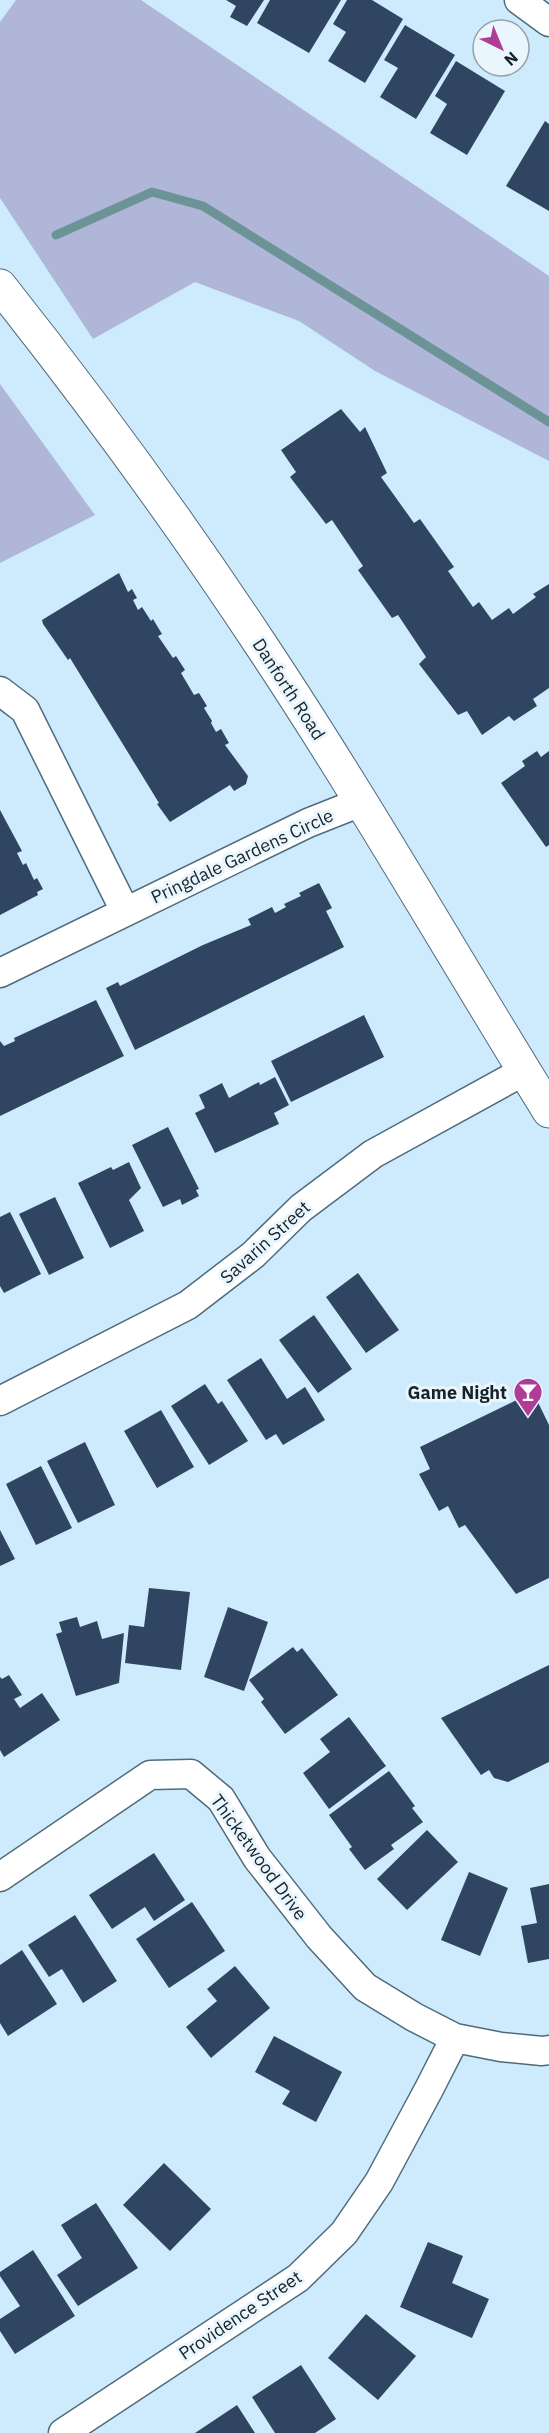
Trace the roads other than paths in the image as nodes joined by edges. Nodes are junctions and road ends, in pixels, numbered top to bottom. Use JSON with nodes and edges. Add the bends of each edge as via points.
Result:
{"nodes":[{"id":1,"x":519,"y":0,"type":"edge"},
{"id":2,"x":549,"y":21,"type":"edge"},
{"id":3,"x":0,"y":286,"type":"edge"},
{"id":4,"x":0,"y":691,"type":"edge"},
{"id":5,"x":361,"y":802,"type":"junction"},
{"id":6,"x":124,"y":911,"type":"junction"},
{"id":7,"x":0,"y":973,"type":"edge"},
{"id":8,"x":524,"y":1071,"type":"junction"},
{"id":9,"x":549,"y":1111,"type":"edge"},
{"id":10,"x":0,"y":1401,"type":"edge"},
{"id":11,"x":0,"y":1876,"type":"edge"},
{"id":12,"x":455,"y":2038,"type":"junction"},
{"id":13,"x":549,"y":2050,"type":"edge"},
{"id":14,"x":63,"y":2433,"type":"edge"}],
"edges":[{"from":1,"to":2,"type":"street"},
{"from":3,"to":5,"type":"main road","name":"Danforth Road","via":[[174,519],[260,643]]},
{"from":4,"to":6,"type":"street","via":[[25,710]]},
{"from":5,"to":6,"type":"street","name":"Pringdale Gardens Circle","via":[[308,823]]},
{"from":5,"to":8,"type":"main road","name":"Danforth Road"},
{"from":6,"to":7,"type":"street","name":"Pringdale Gardens Circle"},
{"from":8,"to":9,"type":"main road","name":"Danforth Road"},
{"from":8,"to":10,"type":"street","name":"Savarin Street","via":[[373,1154],[301,1208],[253,1255],[188,1305]]},
{"from":11,"to":12,"type":"street","name":"Thicketwood Drive","via":[[150,1775],[191,1774],[221,1799],[256,1858],[365,1987]]},
{"from":12,"to":13,"type":"street","name":"Thicketwood Drive","via":[[501,2047]]},
{"from":12,"to":14,"type":"street","name":"Providence Street","via":[[378,2182],[344,2233],[298,2278]]}]}
